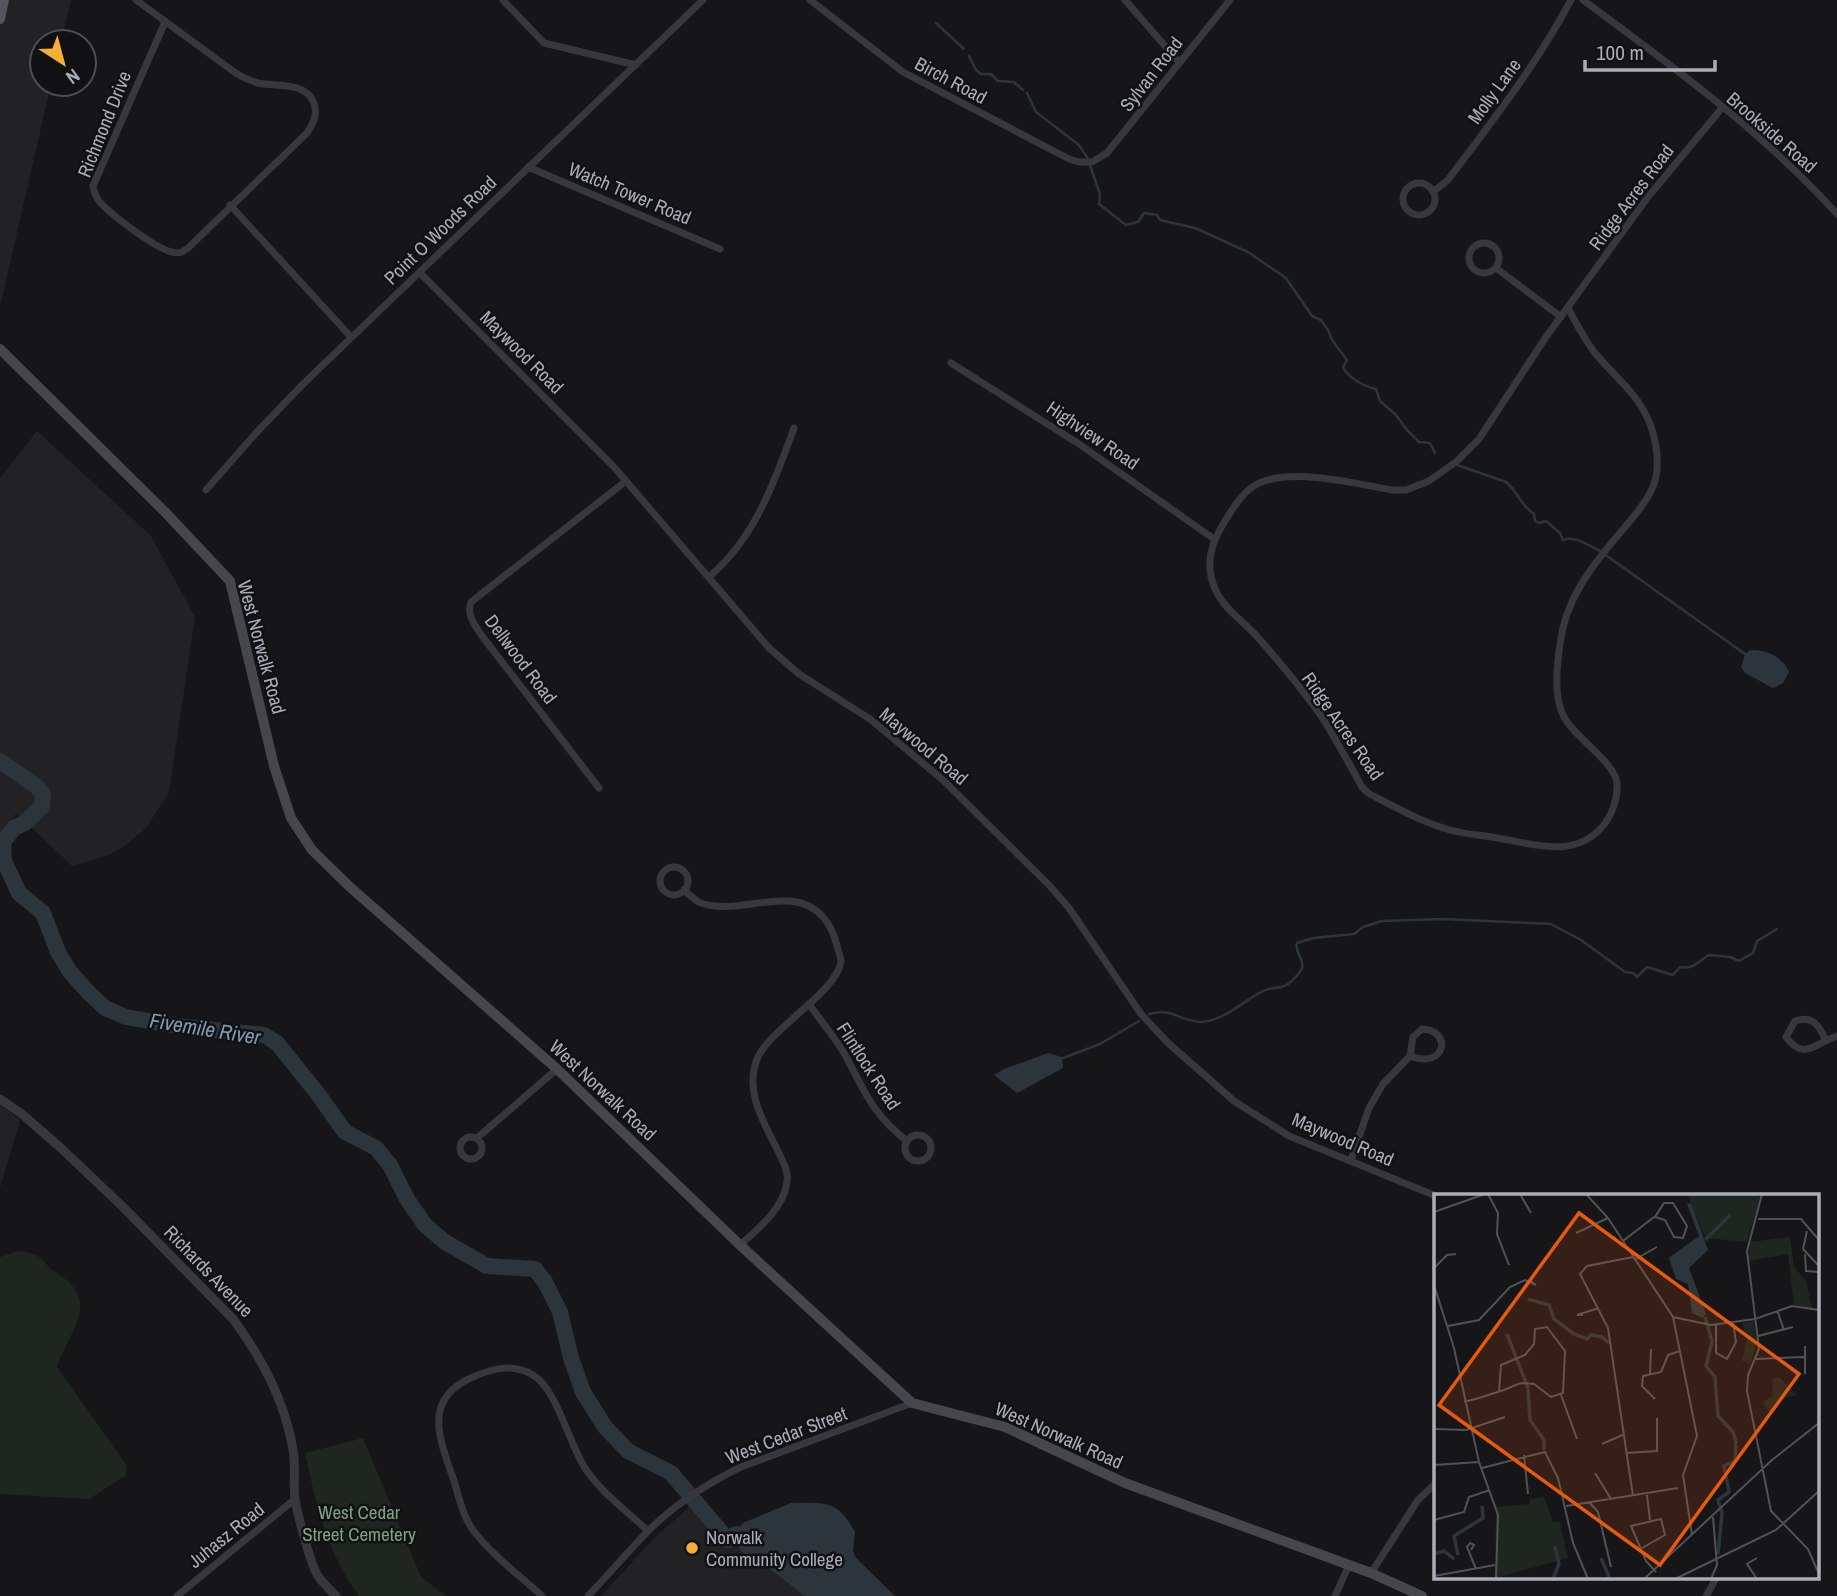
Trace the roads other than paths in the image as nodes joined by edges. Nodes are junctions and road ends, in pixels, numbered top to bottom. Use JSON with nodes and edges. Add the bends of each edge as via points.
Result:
{"nodes":[{"id":1,"x":5,"y":0,"type":"edge"},
{"id":2,"x":136,"y":0,"type":"edge"},
{"id":3,"x":503,"y":0,"type":"edge"},
{"id":4,"x":704,"y":0,"type":"edge"},
{"id":5,"x":810,"y":0,"type":"edge"},
{"id":6,"x":1125,"y":0,"type":"edge"},
{"id":7,"x":1230,"y":0,"type":"edge"},
{"id":8,"x":1571,"y":0,"type":"edge"},
{"id":9,"x":1583,"y":0,"type":"edge"},
{"id":10,"x":0,"y":19,"type":"edge"},
{"id":11,"x":165,"y":22,"type":"junction"},
{"id":12,"x":1180,"y":62,"type":"junction"},
{"id":13,"x":636,"y":65,"type":"junction"},
{"id":14,"x":1721,"y":108,"type":"junction"},
{"id":15,"x":1089,"y":162,"type":"joint"},
{"id":16,"x":528,"y":167,"type":"junction"},
{"id":17,"x":1433,"y":192,"type":"junction"},
{"id":18,"x":230,"y":205,"type":"junction"},
{"id":19,"x":1837,"y":214,"type":"edge"},
{"id":20,"x":720,"y":249,"type":"dead end"},
{"id":21,"x":1496,"y":268,"type":"junction"},
{"id":22,"x":420,"y":273,"type":"junction"},
{"id":23,"x":1568,"y":308,"type":"junction"},
{"id":24,"x":1560,"y":317,"type":"junction"},
{"id":25,"x":351,"y":337,"type":"junction"},
{"id":26,"x":0,"y":349,"type":"edge"},
{"id":27,"x":951,"y":363,"type":"dead end"},
{"id":28,"x":794,"y":429,"type":"dead end"},
{"id":29,"x":626,"y":481,"type":"junction"},
{"id":30,"x":206,"y":490,"type":"dead end"},
{"id":31,"x":1214,"y":540,"type":"junction"},
{"id":32,"x":709,"y":577,"type":"junction"},
{"id":33,"x":599,"y":788,"type":"dead end"},
{"id":34,"x":684,"y":890,"type":"junction"},
{"id":35,"x":809,"y":1004,"type":"junction"},
{"id":36,"x":1837,"y":1036,"type":"edge"},
{"id":37,"x":1825,"y":1040,"type":"junction"},
{"id":38,"x":1410,"y":1056,"type":"junction"},
{"id":39,"x":557,"y":1069,"type":"junction"},
{"id":40,"x":0,"y":1099,"type":"edge"},
{"id":41,"x":477,"y":1139,"type":"dead end"},
{"id":42,"x":907,"y":1141,"type":"dead end"},
{"id":43,"x":1351,"y":1160,"type":"junction"},
{"id":44,"x":1434,"y":1195,"type":"edge"},
{"id":45,"x":740,"y":1245,"type":"junction"},
{"id":46,"x":912,"y":1403,"type":"junction"},
{"id":47,"x":1434,"y":1485,"type":"edge"},
{"id":48,"x":295,"y":1499,"type":"junction"},
{"id":49,"x":648,"y":1531,"type":"junction"},
{"id":50,"x":1349,"y":1565,"type":"junction"},
{"id":51,"x":1371,"y":1573,"type":"junction"},
{"id":52,"x":1716,"y":1578,"type":"edge"},
{"id":53,"x":177,"y":1596,"type":"edge"},
{"id":54,"x":336,"y":1596,"type":"edge"},
{"id":55,"x":542,"y":1596,"type":"edge"},
{"id":56,"x":588,"y":1596,"type":"edge"},
{"id":57,"x":1335,"y":1596,"type":"edge"},
{"id":58,"x":1422,"y":1596,"type":"edge"},
{"id":59,"x":1706,"y":1596,"type":"edge"}],
"edges":[{"from":1,"to":10,"type":"main road"},
{"from":2,"to":11,"type":"street","name":"Richmond Drive"},
{"from":3,"to":13,"type":"street","via":[[544,43]]},
{"from":4,"to":13,"type":"street","name":"Point O Woods Road"},
{"from":5,"to":15,"type":"street","name":"Birch Road","via":[[903,72],[1069,159]]},
{"from":6,"to":12,"type":"street"},
{"from":7,"to":12,"type":"street","name":"Sylvan Road"},
{"from":8,"to":17,"type":"street","name":"Molly Lane","via":[[1520,85],[1448,180]]},
{"from":9,"to":14,"type":"street","name":"Brookside Road"},
{"from":11,"to":18,"type":"street","name":"Richmond Drive","via":[[237,74],[256,83],[300,89],[315,105],[307,133]]},
{"from":11,"to":18,"type":"street","name":"Richmond Drive","via":[[94,180],[94,194],[151,243],[173,253],[188,248]]},
{"from":12,"to":15,"type":"street","name":"Sylvan Road","via":[[1107,153]]},
{"from":13,"to":16,"type":"street","name":"Point O Woods Road"},
{"from":14,"to":19,"type":"street","name":"Brookside Road","via":[[1787,163]]},
{"from":14,"to":23,"type":"street","name":"Ridge Acres Road","via":[[1648,197]]},
{"from":16,"to":20,"type":"street","name":"Watch Tower Road"},
{"from":16,"to":22,"type":"street","name":"Point O Woods Road"},
{"from":17,"to":17,"type":"street","name":"Molly Lane","via":[[1422,184],[1411,186],[1404,196],[1406,208],[1415,215],[1427,213],[1434,204]]},
{"from":18,"to":25,"type":"street"},
{"from":21,"to":21,"type":"street","via":[[1499,256],[1494,247],[1484,243],[1473,249],[1470,259],[1476,270],[1487,273]]},
{"from":21,"to":24,"type":"street"},
{"from":22,"to":25,"type":"street","name":"Point O Woods Road"},
{"from":22,"to":29,"type":"street","name":"Maywood Road"},
{"from":23,"to":24,"type":"street","name":"Ridge Acres Road"},
{"from":23,"to":31,"type":"street","name":"Ridge Acres Road","via":[[1594,352],[1643,409],[1656,447],[1652,490],[1603,553],[1567,610],[1558,658],[1564,716],[1611,769],[1617,790],[1611,812],[1598,831],[1580,843],[1559,848],[1448,829],[1368,793],[1324,720],[1260,639],[1217,594],[1209,568]]},
{"from":24,"to":31,"type":"street","name":"Ridge Acres Road","via":[[1489,425],[1455,463],[1429,481],[1392,491],[1297,476],[1260,483],[1243,496]]},
{"from":25,"to":30,"type":"street","name":"Point O Woods Road"},
{"from":26,"to":39,"type":"main road","name":"West Norwalk Road","via":[[230,581],[274,766],[297,830],[312,850],[423,955]]},
{"from":27,"to":31,"type":"street","name":"Highview Road","via":[[1079,444]]},
{"from":28,"to":32,"type":"street","via":[[754,522]]},
{"from":29,"to":32,"type":"street","name":"Maywood Road"},
{"from":29,"to":33,"type":"street","name":"Dellwood Road","via":[[469,607],[469,616],[482,636]]},
{"from":32,"to":43,"type":"street","name":"Maywood Road","via":[[782,660],[901,743],[1040,876],[1069,908],[1141,1014],[1193,1066],[1234,1101],[1289,1136]]},
{"from":34,"to":34,"type":"street","via":[[688,878],[682,869],[672,866],[663,871],[659,881],[665,892],[675,895]]},
{"from":34,"to":35,"type":"street","via":[[698,902],[718,907],[780,900],[806,905],[822,915],[834,932],[841,961],[830,982]]},
{"from":35,"to":42,"type":"street","name":"Flintlock Road","via":[[844,1052],[870,1105]]},
{"from":35,"to":45,"type":"street","via":[[772,1037],[758,1057],[752,1078],[755,1102],[785,1164],[787,1182],[779,1203]]},
{"from":36,"to":37,"type":"street"},
{"from":37,"to":37,"type":"street","via":[[1821,1029],[1803,1018],[1795,1021],[1786,1037],[1800,1050]]},
{"from":38,"to":38,"type":"street","via":[[1417,1031],[1428,1029],[1440,1036],[1441,1050],[1432,1059]]},
{"from":38,"to":43,"type":"street","via":[[1383,1084],[1369,1108]]},
{"from":39,"to":41,"type":"street"},
{"from":39,"to":45,"type":"main road","name":"West Norwalk Road"},
{"from":40,"to":48,"type":"street","name":"Richards Avenue","via":[[62,1149],[233,1319],[275,1389],[294,1452]]},
{"from":43,"to":44,"type":"street","name":"Maywood Road"},
{"from":45,"to":46,"type":"main road","name":"West Norwalk Road"},
{"from":46,"to":49,"type":"street","name":"West Cedar Street","via":[[741,1467],[688,1499]]},
{"from":46,"to":50,"type":"main road","name":"West Norwalk Road","via":[[1005,1427],[1125,1483]]},
{"from":47,"to":51,"type":"street","via":[[1418,1500]]},
{"from":48,"to":53,"type":"street","name":"Juhasz Road"},
{"from":48,"to":54,"type":"street","name":"Richards Avenue","via":[[316,1574]]},
{"from":49,"to":55,"type":"street","via":[[588,1473],[548,1389],[537,1378],[506,1367],[457,1385],[442,1405],[438,1426],[467,1521],[485,1545]]},
{"from":49,"to":56,"type":"street","name":"West Cedar Street"},
{"from":50,"to":51,"type":"main road","name":"West Norwalk Road"},
{"from":50,"to":57,"type":"street"},
{"from":51,"to":58,"type":"main road","name":"West Norwalk Road"},
{"from":52,"to":59,"type":"street"}]}
